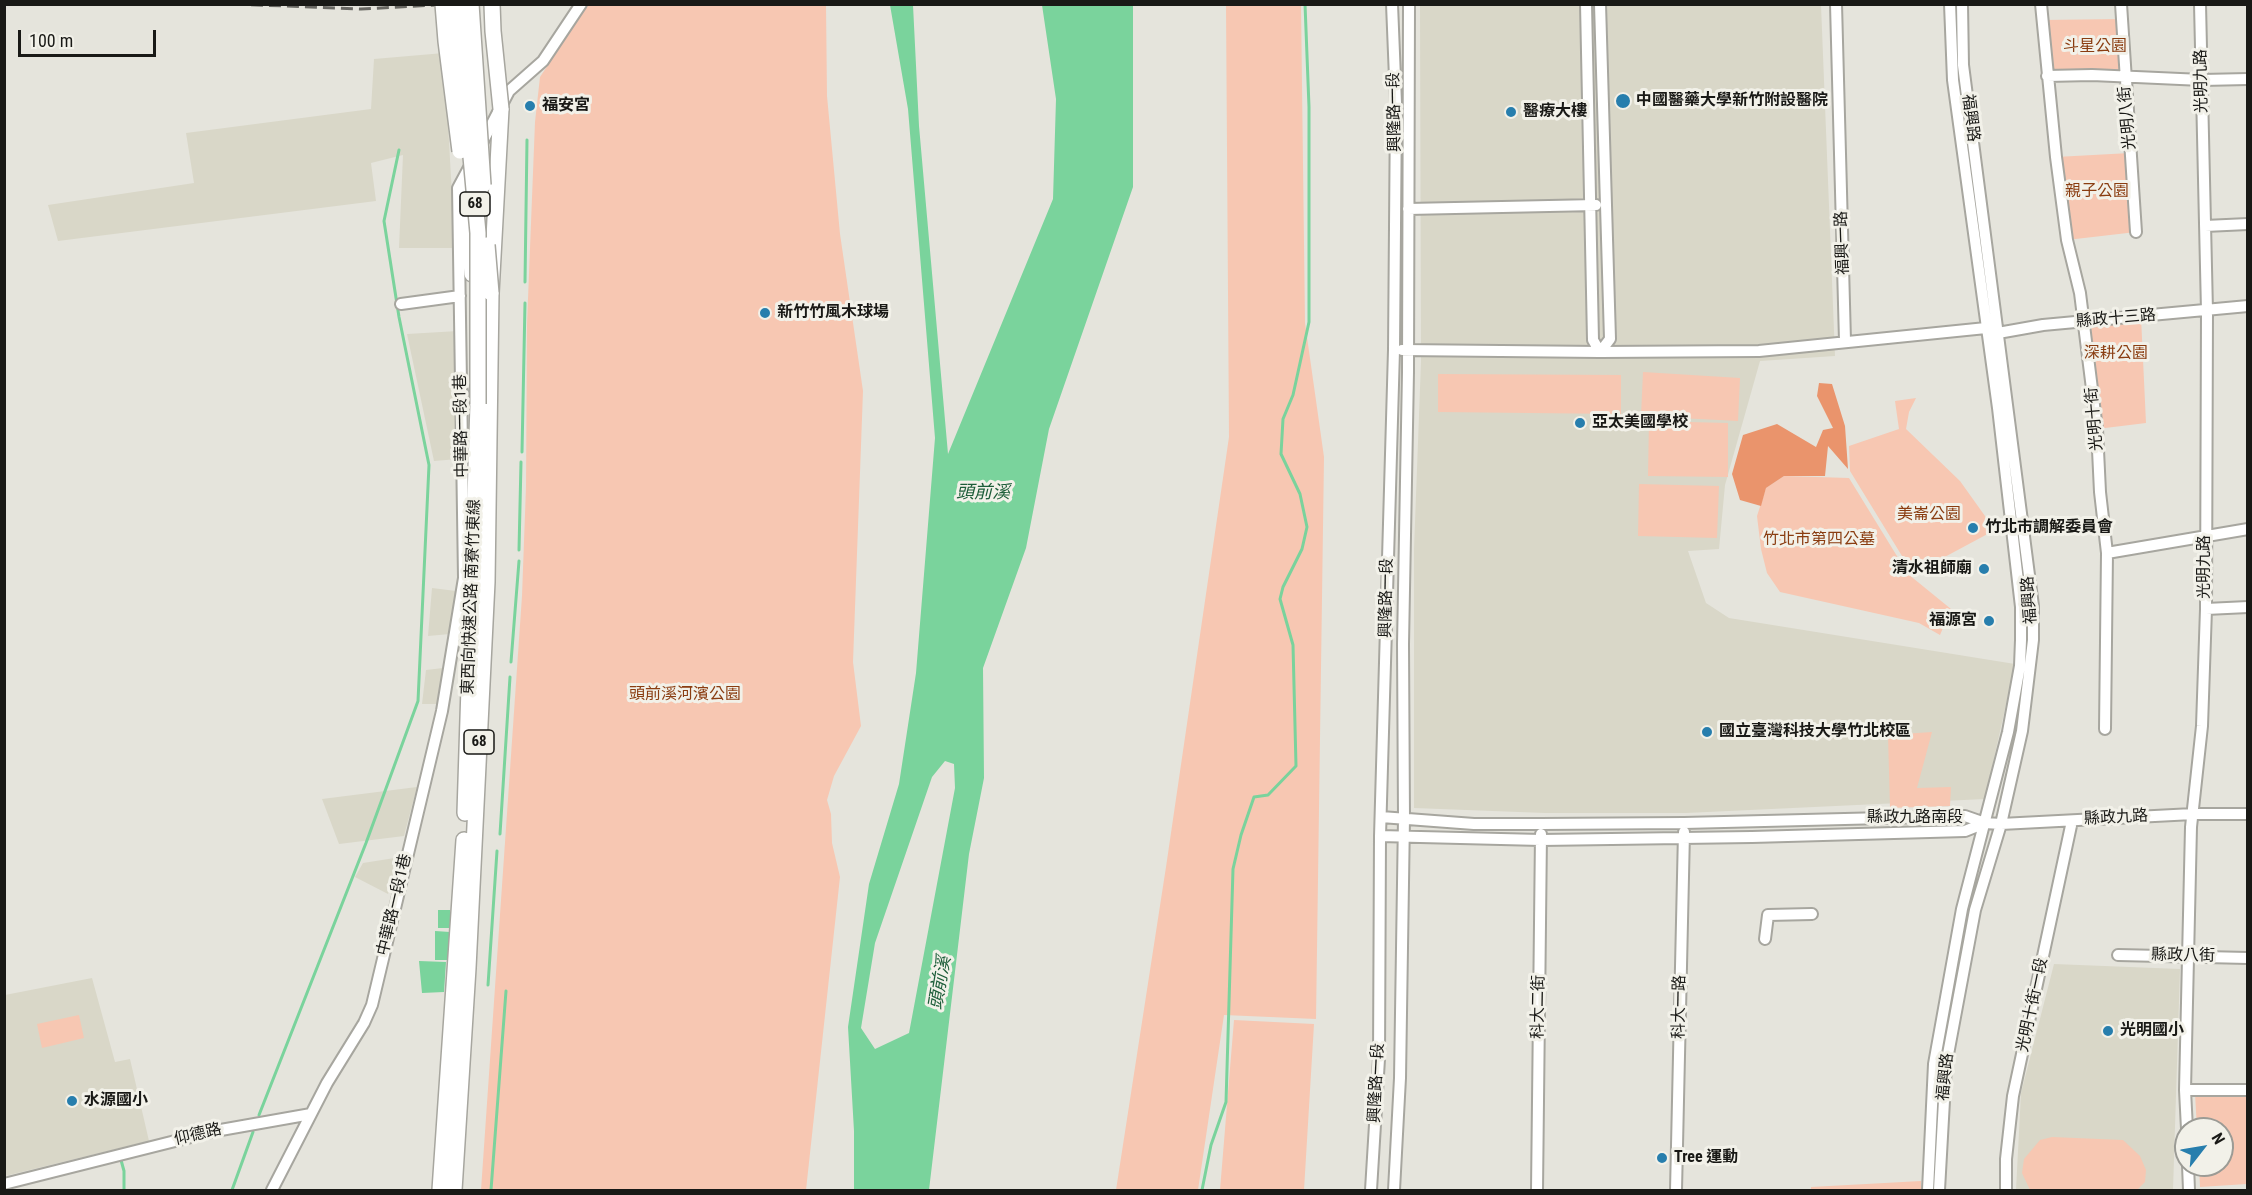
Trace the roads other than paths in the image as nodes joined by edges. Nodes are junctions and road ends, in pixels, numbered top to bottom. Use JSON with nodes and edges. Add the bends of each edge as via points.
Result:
{"nodes":[{"id":1,"x":443,"y":4,"type":"edge"},
{"id":2,"x":457,"y":4,"type":"edge"},
{"id":3,"x":471,"y":4,"type":"edge"},
{"id":4,"x":492,"y":4,"type":"edge"},
{"id":5,"x":502,"y":4,"type":"edge"},
{"id":6,"x":581,"y":4,"type":"edge"},
{"id":7,"x":1392,"y":4,"type":"edge"},
{"id":8,"x":1409,"y":4,"type":"edge"},
{"id":9,"x":1586,"y":4,"type":"edge"},
{"id":10,"x":1600,"y":4,"type":"edge"},
{"id":11,"x":1836,"y":4,"type":"edge"},
{"id":12,"x":1950,"y":4,"type":"edge"},
{"id":13,"x":1962,"y":4,"type":"edge"},
{"id":14,"x":2041,"y":4,"type":"edge"},
{"id":15,"x":2121,"y":4,"type":"edge"},
{"id":16,"x":2200,"y":4,"type":"edge"},
{"id":17,"x":2047,"y":76,"type":"junction"},
{"id":18,"x":2124,"y":77,"type":"junction"},
{"id":19,"x":2247,"y":79,"type":"edge"},
{"id":20,"x":2202,"y":80,"type":"junction"},
{"id":21,"x":501,"y":109,"type":"junction"},
{"id":22,"x":1591,"y":205,"type":"junction"},
{"id":23,"x":1606,"y":205,"type":"junction"},
{"id":24,"x":1408,"y":209,"type":"junction"},
{"id":25,"x":2247,"y":224,"type":"edge"},
{"id":26,"x":2205,"y":226,"type":"junction"},
{"id":27,"x":2136,"y":232,"type":"dead end"},
{"id":28,"x":491,"y":293,"type":"junction"},
{"id":29,"x":460,"y":296,"type":"junction"},
{"id":30,"x":401,"y":304,"type":"dead end"},
{"id":31,"x":2247,"y":306,"type":"edge"},
{"id":32,"x":2207,"y":311,"type":"junction"},
{"id":33,"x":2084,"y":322,"type":"junction"},
{"id":34,"x":1986,"y":328,"type":"junction"},
{"id":35,"x":1998,"y":333,"type":"junction"},
{"id":36,"x":1845,"y":341,"type":"junction"},
{"id":37,"x":1394,"y":350,"type":"junction"},
{"id":38,"x":1408,"y":350,"type":"junction"},
{"id":39,"x":1600,"y":352,"type":"junction"},
{"id":40,"x":478,"y":404,"type":"junction"},
{"id":41,"x":2247,"y":529,"type":"edge"},
{"id":42,"x":2205,"y":535,"type":"junction"},
{"id":43,"x":2107,"y":553,"type":"junction"},
{"id":44,"x":2247,"y":607,"type":"edge"},
{"id":45,"x":2205,"y":609,"type":"junction"},
{"id":46,"x":2105,"y":729,"type":"dead end"},
{"id":47,"x":2193,"y":814,"type":"junction"},
{"id":48,"x":2247,"y":814,"type":"edge"},
{"id":49,"x":1381,"y":816,"type":"junction"},
{"id":50,"x":1404,"y":818,"type":"junction"},
{"id":51,"x":2072,"y":820,"type":"junction"},
{"id":52,"x":1684,"y":823,"type":"junction"},
{"id":53,"x":1985,"y":823,"type":"junction"},
{"id":54,"x":1541,"y":824,"type":"junction"},
{"id":55,"x":2001,"y":824,"type":"junction"},
{"id":56,"x":1380,"y":836,"type":"junction"},
{"id":57,"x":1403,"y":836,"type":"junction"},
{"id":58,"x":1684,"y":837,"type":"junction"},
{"id":59,"x":1541,"y":840,"type":"junction"},
{"id":60,"x":1812,"y":914,"type":"dead end"},
{"id":61,"x":1765,"y":939,"type":"dead end"},
{"id":62,"x":2118,"y":955,"type":"dead end"},
{"id":63,"x":2188,"y":955,"type":"junction"},
{"id":64,"x":2247,"y":958,"type":"edge"},
{"id":65,"x":2247,"y":1089,"type":"edge"},
{"id":66,"x":2185,"y":1090,"type":"junction"},
{"id":67,"x":311,"y":1114,"type":"junction"},
{"id":68,"x":2186,"y":1117,"type":"edge"},
{"id":69,"x":4,"y":1184,"type":"edge"},
{"id":70,"x":272,"y":1191,"type":"edge"},
{"id":71,"x":440,"y":1191,"type":"edge"},
{"id":72,"x":454,"y":1191,"type":"edge"},
{"id":73,"x":1371,"y":1191,"type":"edge"},
{"id":74,"x":1394,"y":1191,"type":"edge"},
{"id":75,"x":1537,"y":1191,"type":"edge"},
{"id":76,"x":1676,"y":1191,"type":"edge"},
{"id":77,"x":1928,"y":1191,"type":"edge"},
{"id":78,"x":1939,"y":1191,"type":"edge"},
{"id":79,"x":2006,"y":1191,"type":"edge"}],
"edges":[{"from":1,"to":40,"type":"highway","bridge":true,"via":[[465,189]]},
{"from":2,"to":40,"type":"highway","name":"東西向快速公路 南寮竹東線","number":"68","bridge":true,"via":[[478,233]]},
{"from":3,"to":28,"type":"highway","name":"東西向快速公路 南寮竹東線","number":"68","bridge":true},
{"from":4,"to":21,"type":"highway","bridge":true},
{"from":5,"to":21,"type":"highway","bridge":true},
{"from":6,"to":29,"type":"street","name":"中華路一段1巷","via":[[543,61],[509,91],[458,188]]},
{"from":7,"to":37,"type":"street","name":"興隆路一段","via":[[1396,103]]},
{"from":8,"to":24,"type":"street","name":"興隆路一段"},
{"from":9,"to":22,"type":"street"},
{"from":10,"to":23,"type":"street"},
{"from":11,"to":36,"type":"street","name":"福興一路"},
{"from":12,"to":34,"type":"street","name":"福興路","via":[[1953,80]]},
{"from":13,"to":35,"type":"street","name":"福興路","via":[[1963,65]]},
{"from":14,"to":17,"type":"street","name":"光明十街"},
{"from":15,"to":18,"type":"street","name":"光明八街"},
{"from":16,"to":20,"type":"street","name":"光明九路"},
{"from":17,"to":18,"type":"street"},
{"from":17,"to":33,"type":"street","name":"光明十街","via":[[2067,240]]},
{"from":18,"to":20,"type":"street"},
{"from":18,"to":27,"type":"street","name":"光明八街"},
{"from":19,"to":20,"type":"street"},
{"from":20,"to":26,"type":"street","name":"光明九路"},
{"from":21,"to":28,"type":"highway","bridge":true},
{"from":22,"to":23,"type":"street"},
{"from":22,"to":24,"type":"street"},
{"from":22,"to":39,"type":"street","via":[[1593,340]]},
{"from":23,"to":39,"type":"street","via":[[1610,339]]},
{"from":24,"to":38,"type":"street","name":"興隆路一段"},
{"from":25,"to":26,"type":"street"},
{"from":26,"to":32,"type":"street","name":"光明九路"},
{"from":28,"to":72,"type":"highway","name":"東西向快速公路 南寮竹東線","number":"68","via":[[487,582]]},
{"from":29,"to":30,"type":"street"},
{"from":29,"to":67,"type":"street","name":"中華路一段1巷","via":[[464,578],[442,711],[372,1005]]},
{"from":31,"to":32,"type":"street","name":"縣政十三路"},
{"from":32,"to":33,"type":"street","name":"縣政十三路"},
{"from":32,"to":42,"type":"street","name":"光明九路"},
{"from":33,"to":35,"type":"street","name":"縣政十三路"},
{"from":33,"to":43,"type":"street","name":"光明十街"},
{"from":34,"to":35,"type":"street"},
{"from":34,"to":36,"type":"street"},
{"from":34,"to":53,"type":"street","name":"福興路","via":[[2021,607],[2018,677]]},
{"from":35,"to":55,"type":"street","name":"福興路","via":[[2033,606],[2022,731]]},
{"from":36,"to":39,"type":"street","via":[[1759,351]]},
{"from":37,"to":38,"type":"street"},
{"from":37,"to":49,"type":"street","name":"興隆路一段"},
{"from":38,"to":39,"type":"street"},
{"from":38,"to":50,"type":"street","name":"興隆路一段"},
{"from":40,"to":71,"type":"highway","name":"東西向快速公路 南寮竹東線","number":"68","via":[[465,826]]},
{"from":41,"to":42,"type":"street"},
{"from":42,"to":43,"type":"street"},
{"from":42,"to":45,"type":"street","name":"光明九路"},
{"from":43,"to":46,"type":"street","name":"光明十街"},
{"from":44,"to":45,"type":"street"},
{"from":45,"to":47,"type":"street","name":"光明九路","via":[[2202,726]]},
{"from":47,"to":48,"type":"street","name":"縣政九路"},
{"from":47,"to":51,"type":"street","name":"縣政九路"},
{"from":47,"to":63,"type":"street","name":"光明九路"},
{"from":49,"to":50,"type":"street","name":"縣政九路南段"},
{"from":49,"to":56,"type":"street","name":"興隆路一段"},
{"from":50,"to":54,"type":"street","name":"縣政九路南段"},
{"from":50,"to":57,"type":"street","name":"興隆路一段"},
{"from":51,"to":55,"type":"street","name":"縣政九路"},
{"from":51,"to":79,"type":"street","name":"光明十街一段","via":[[2013,1096]]},
{"from":52,"to":53,"type":"street","name":"縣政九路南段","via":[[1965,816]]},
{"from":52,"to":54,"type":"street","name":"縣政九路南段"},
{"from":52,"to":58,"type":"street","name":"科大一路"},
{"from":53,"to":55,"type":"street","name":"縣政九路"},
{"from":53,"to":58,"type":"street","name":"縣政九路南段","via":[[1965,831]]},
{"from":53,"to":77,"type":"street","name":"福興路","via":[[1962,909],[1934,1064]]},
{"from":54,"to":59,"type":"street","name":"科大二街"},
{"from":55,"to":78,"type":"street","name":"福興路","via":[[1975,910],[1946,1065]]},
{"from":56,"to":57,"type":"street","name":"縣政九路南段"},
{"from":56,"to":73,"type":"street","name":"興隆路一段","via":[[1379,1059]]},
{"from":57,"to":59,"type":"street","name":"縣政九路南段"},
{"from":57,"to":74,"type":"street","name":"興隆路一段","via":[[1400,1078]]},
{"from":58,"to":59,"type":"street","name":"縣政九路南段"},
{"from":58,"to":76,"type":"street","name":"科大一路"},
{"from":59,"to":75,"type":"street","name":"科大二街"},
{"from":60,"to":61,"type":"street","via":[[1768,915]]},
{"from":62,"to":63,"type":"street","name":"縣政八街"},
{"from":63,"to":64,"type":"street","name":"縣政八街"},
{"from":63,"to":66,"type":"street","name":"光明九路"},
{"from":65,"to":66,"type":"street"},
{"from":66,"to":68,"type":"street","name":"光明九路"},
{"from":67,"to":69,"type":"street","name":"仰德路","via":[[215,1131]]},
{"from":67,"to":70,"type":"street"}]}
